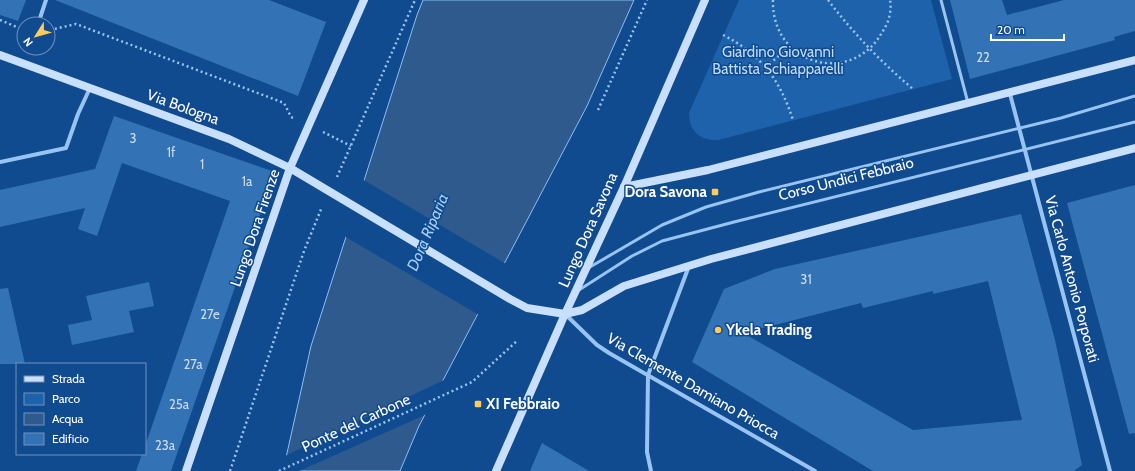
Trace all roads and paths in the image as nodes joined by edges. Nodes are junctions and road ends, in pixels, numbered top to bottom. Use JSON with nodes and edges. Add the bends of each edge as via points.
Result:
{"nodes":[{"id":1,"x":46,"y":0,"type":"edge"},
{"id":2,"x":364,"y":0,"type":"edge"},
{"id":3,"x":414,"y":0,"type":"edge"},
{"id":4,"x":647,"y":0,"type":"edge"},
{"id":5,"x":705,"y":0,"type":"edge"},
{"id":6,"x":773,"y":0,"type":"edge"},
{"id":7,"x":828,"y":0,"type":"edge"},
{"id":8,"x":890,"y":0,"type":"edge"},
{"id":9,"x":941,"y":0,"type":"edge"},
{"id":10,"x":41,"y":16,"type":"edge"},
{"id":11,"x":0,"y":20,"type":"edge"},
{"id":12,"x":16,"y":27,"type":"edge"},
{"id":13,"x":56,"y":28,"type":"edge"},
{"id":14,"x":723,"y":34,"type":"dead end"},
{"id":15,"x":789,"y":47,"type":"junction"},
{"id":16,"x":870,"y":50,"type":"junction"},
{"id":17,"x":0,"y":55,"type":"edge"},
{"id":18,"x":1135,"y":60,"type":"edge"},
{"id":19,"x":766,"y":67,"type":"junction"},
{"id":20,"x":90,"y":88,"type":"junction"},
{"id":21,"x":913,"y":89,"type":"dead end"},
{"id":22,"x":1010,"y":94,"type":"junction"},
{"id":23,"x":1135,"y":96,"type":"edge"},
{"id":24,"x":284,"y":103,"type":"dead end"},
{"id":25,"x":968,"y":104,"type":"junction"},
{"id":26,"x":598,"y":110,"type":"dead end"},
{"id":27,"x":793,"y":120,"type":"dead end"},
{"id":28,"x":1135,"y":122,"type":"edge"},
{"id":29,"x":1019,"y":128,"type":"junction"},
{"id":30,"x":325,"y":133,"type":"dead end"},
{"id":31,"x":351,"y":146,"type":"junction"},
{"id":32,"x":1135,"y":148,"type":"edge"},
{"id":33,"x":1025,"y":150,"type":"junction"},
{"id":34,"x":0,"y":162,"type":"edge"},
{"id":35,"x":290,"y":168,"type":"junction"},
{"id":36,"x":340,"y":174,"type":"dead end"},
{"id":37,"x":1032,"y":176,"type":"junction"},
{"id":38,"x":624,"y":187,"type":"junction"},
{"id":39,"x":318,"y":217,"type":"dead end"},
{"id":40,"x":689,"y":266,"type":"junction"},
{"id":41,"x":587,"y":268,"type":"junction"},
{"id":42,"x":575,"y":292,"type":"junction"},
{"id":43,"x":564,"y":314,"type":"junction"},
{"id":44,"x":518,"y":340,"type":"dead end"},
{"id":45,"x":648,"y":374,"type":"junction"},
{"id":46,"x":186,"y":471,"type":"edge"},
{"id":47,"x":230,"y":471,"type":"edge"},
{"id":48,"x":279,"y":471,"type":"edge"},
{"id":49,"x":496,"y":471,"type":"edge"},
{"id":50,"x":651,"y":471,"type":"edge"},
{"id":51,"x":815,"y":471,"type":"edge"},
{"id":52,"x":1110,"y":471,"type":"edge"}],
"edges":[{"from":1,"to":10,"type":"street"},
{"from":2,"to":35,"type":"street","name":"Lungo Dora Firenze"},
{"from":3,"to":31,"type":"path"},
{"from":4,"to":26,"type":"path"},
{"from":5,"to":38,"type":"street","name":"Lungo Dora Savona"},
{"from":6,"to":15,"type":"path","via":[[772,13],[778,31]]},
{"from":7,"to":16,"type":"path"},
{"from":8,"to":16,"type":"path","via":[[888,23]]},
{"from":9,"to":25,"type":"lane"},
{"from":11,"to":12,"type":"path"},
{"from":13,"to":24,"type":"path","via":[[76,24]]},
{"from":14,"to":19,"type":"path","via":[[753,54]]},
{"from":15,"to":16,"type":"path","via":[[806,58],[825,64],[845,62]]},
{"from":15,"to":19,"type":"path"},
{"from":16,"to":21,"type":"path"},
{"from":17,"to":20,"type":"street","name":"Via Bologna"},
{"from":18,"to":22,"type":"street"},
{"from":19,"to":27,"type":"path","via":[[779,85]]},
{"from":20,"to":34,"type":"street","via":[[66,148]]},
{"from":20,"to":35,"type":"street","name":"Via Bologna","via":[[229,139]]},
{"from":22,"to":25,"type":"street"},
{"from":22,"to":29,"type":"street","name":"Via Carlo Antonio Porporati"},
{"from":23,"to":29,"type":"lane","name":"Corso Undici Febbraio"},
{"from":25,"to":38,"type":"street","via":[[697,173]]},
{"from":28,"to":33,"type":"lane","name":"Corso Undici Febbraio"},
{"from":29,"to":33,"type":"street","name":"Via Carlo Antonio Porporati"},
{"from":29,"to":41,"type":"lane","name":"Corso Undici Febbraio","via":[[759,192],[699,210],[662,225]]},
{"from":30,"to":31,"type":"path"},
{"from":31,"to":36,"type":"path"},
{"from":32,"to":37,"type":"street"},
{"from":33,"to":37,"type":"street","name":"Via Carlo Antonio Porporati"},
{"from":33,"to":42,"type":"lane","name":"Corso Undici Febbraio","via":[[662,241],[632,256]]},
{"from":35,"to":43,"type":"street","name":"Via Bologna","via":[[527,308]]},
{"from":35,"to":46,"type":"street","name":"Lungo Dora Firenze"},
{"from":37,"to":40,"type":"street"},
{"from":37,"to":52,"type":"street","name":"Via Carlo Antonio Porporati"},
{"from":38,"to":41,"type":"street","name":"Lungo Dora Savona"},
{"from":39,"to":47,"type":"path","via":[[304,251]]},
{"from":40,"to":43,"type":"street","via":[[624,286],[582,310]]},
{"from":40,"to":45,"type":"street"},
{"from":41,"to":42,"type":"street","name":"Lungo Dora Savona"},
{"from":42,"to":43,"type":"street","name":"Lungo Dora Savona"},
{"from":43,"to":45,"type":"street","name":"Via Clemente Damiano Priocca","via":[[597,345]]},
{"from":43,"to":49,"type":"street","name":"Lungo Dora Savona"},
{"from":44,"to":48,"type":"path","name":"Ponte del Carbone","via":[[472,382]]},
{"from":45,"to":50,"type":"street","via":[[647,452]]},
{"from":45,"to":51,"type":"street","name":"Via Clemente Damiano Priocca"}]}
